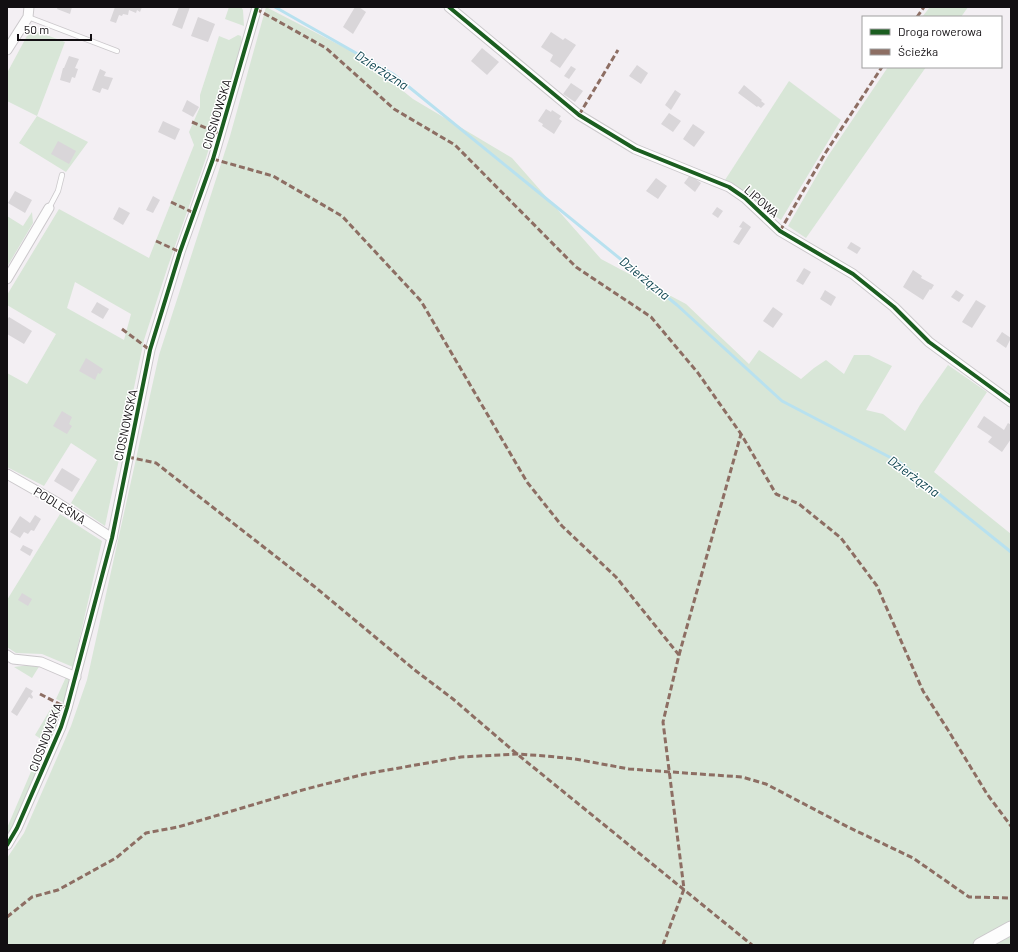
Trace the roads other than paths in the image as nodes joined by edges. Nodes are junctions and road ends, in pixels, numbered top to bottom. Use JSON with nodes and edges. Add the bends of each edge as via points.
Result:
{"nodes":[{"id":1,"x":29,"y":7,"type":"edge"},
{"id":2,"x":448,"y":7,"type":"edge"},
{"id":3,"x":255,"y":8,"type":"edge"},
{"id":4,"x":28,"y":17,"type":"junction"},
{"id":5,"x":7,"y":50,"type":"edge"},
{"id":6,"x":118,"y":51,"type":"dead end"},
{"id":7,"x":62,"y":175,"type":"dead end"},
{"id":8,"x":49,"y":208,"type":"joint"},
{"id":9,"x":7,"y":279,"type":"edge"},
{"id":10,"x":1011,"y":402,"type":"edge"},
{"id":11,"x":7,"y":474,"type":"edge"},
{"id":12,"x":112,"y":538,"type":"junction"},
{"id":13,"x":7,"y":655,"type":"edge"},
{"id":14,"x":76,"y":677,"type":"junction"},
{"id":15,"x":7,"y":845,"type":"edge"},
{"id":16,"x":1011,"y":928,"type":"edge"},
{"id":17,"x":980,"y":945,"type":"edge"}],
"edges":[{"from":1,"to":4,"type":"street"},
{"from":2,"to":10,"type":"street","name":"LIPOWA","via":[[579,115],[635,149],[729,187],[740,194],[780,230],[853,274],[894,307],[929,342]]},
{"from":3,"to":12,"type":"street","name":"CIOSNOWSKA","via":[[213,159],[180,252],[150,350]]},
{"from":4,"to":5,"type":"street"},
{"from":4,"to":6,"type":"lane"},
{"from":7,"to":8,"type":"lane","via":[[58,191]]},
{"from":8,"to":9,"type":"street"},
{"from":11,"to":12,"type":"street","name":"PODLEŚNA"},
{"from":12,"to":14,"type":"street","name":"CIOSNOWSKA"},
{"from":13,"to":14,"type":"street","via":[[13,659],[41,662]]},
{"from":14,"to":15,"type":"street","name":"CIOSNOWSKA","via":[[61,727],[18,828]]},
{"from":16,"to":17,"type":"main road"}]}
